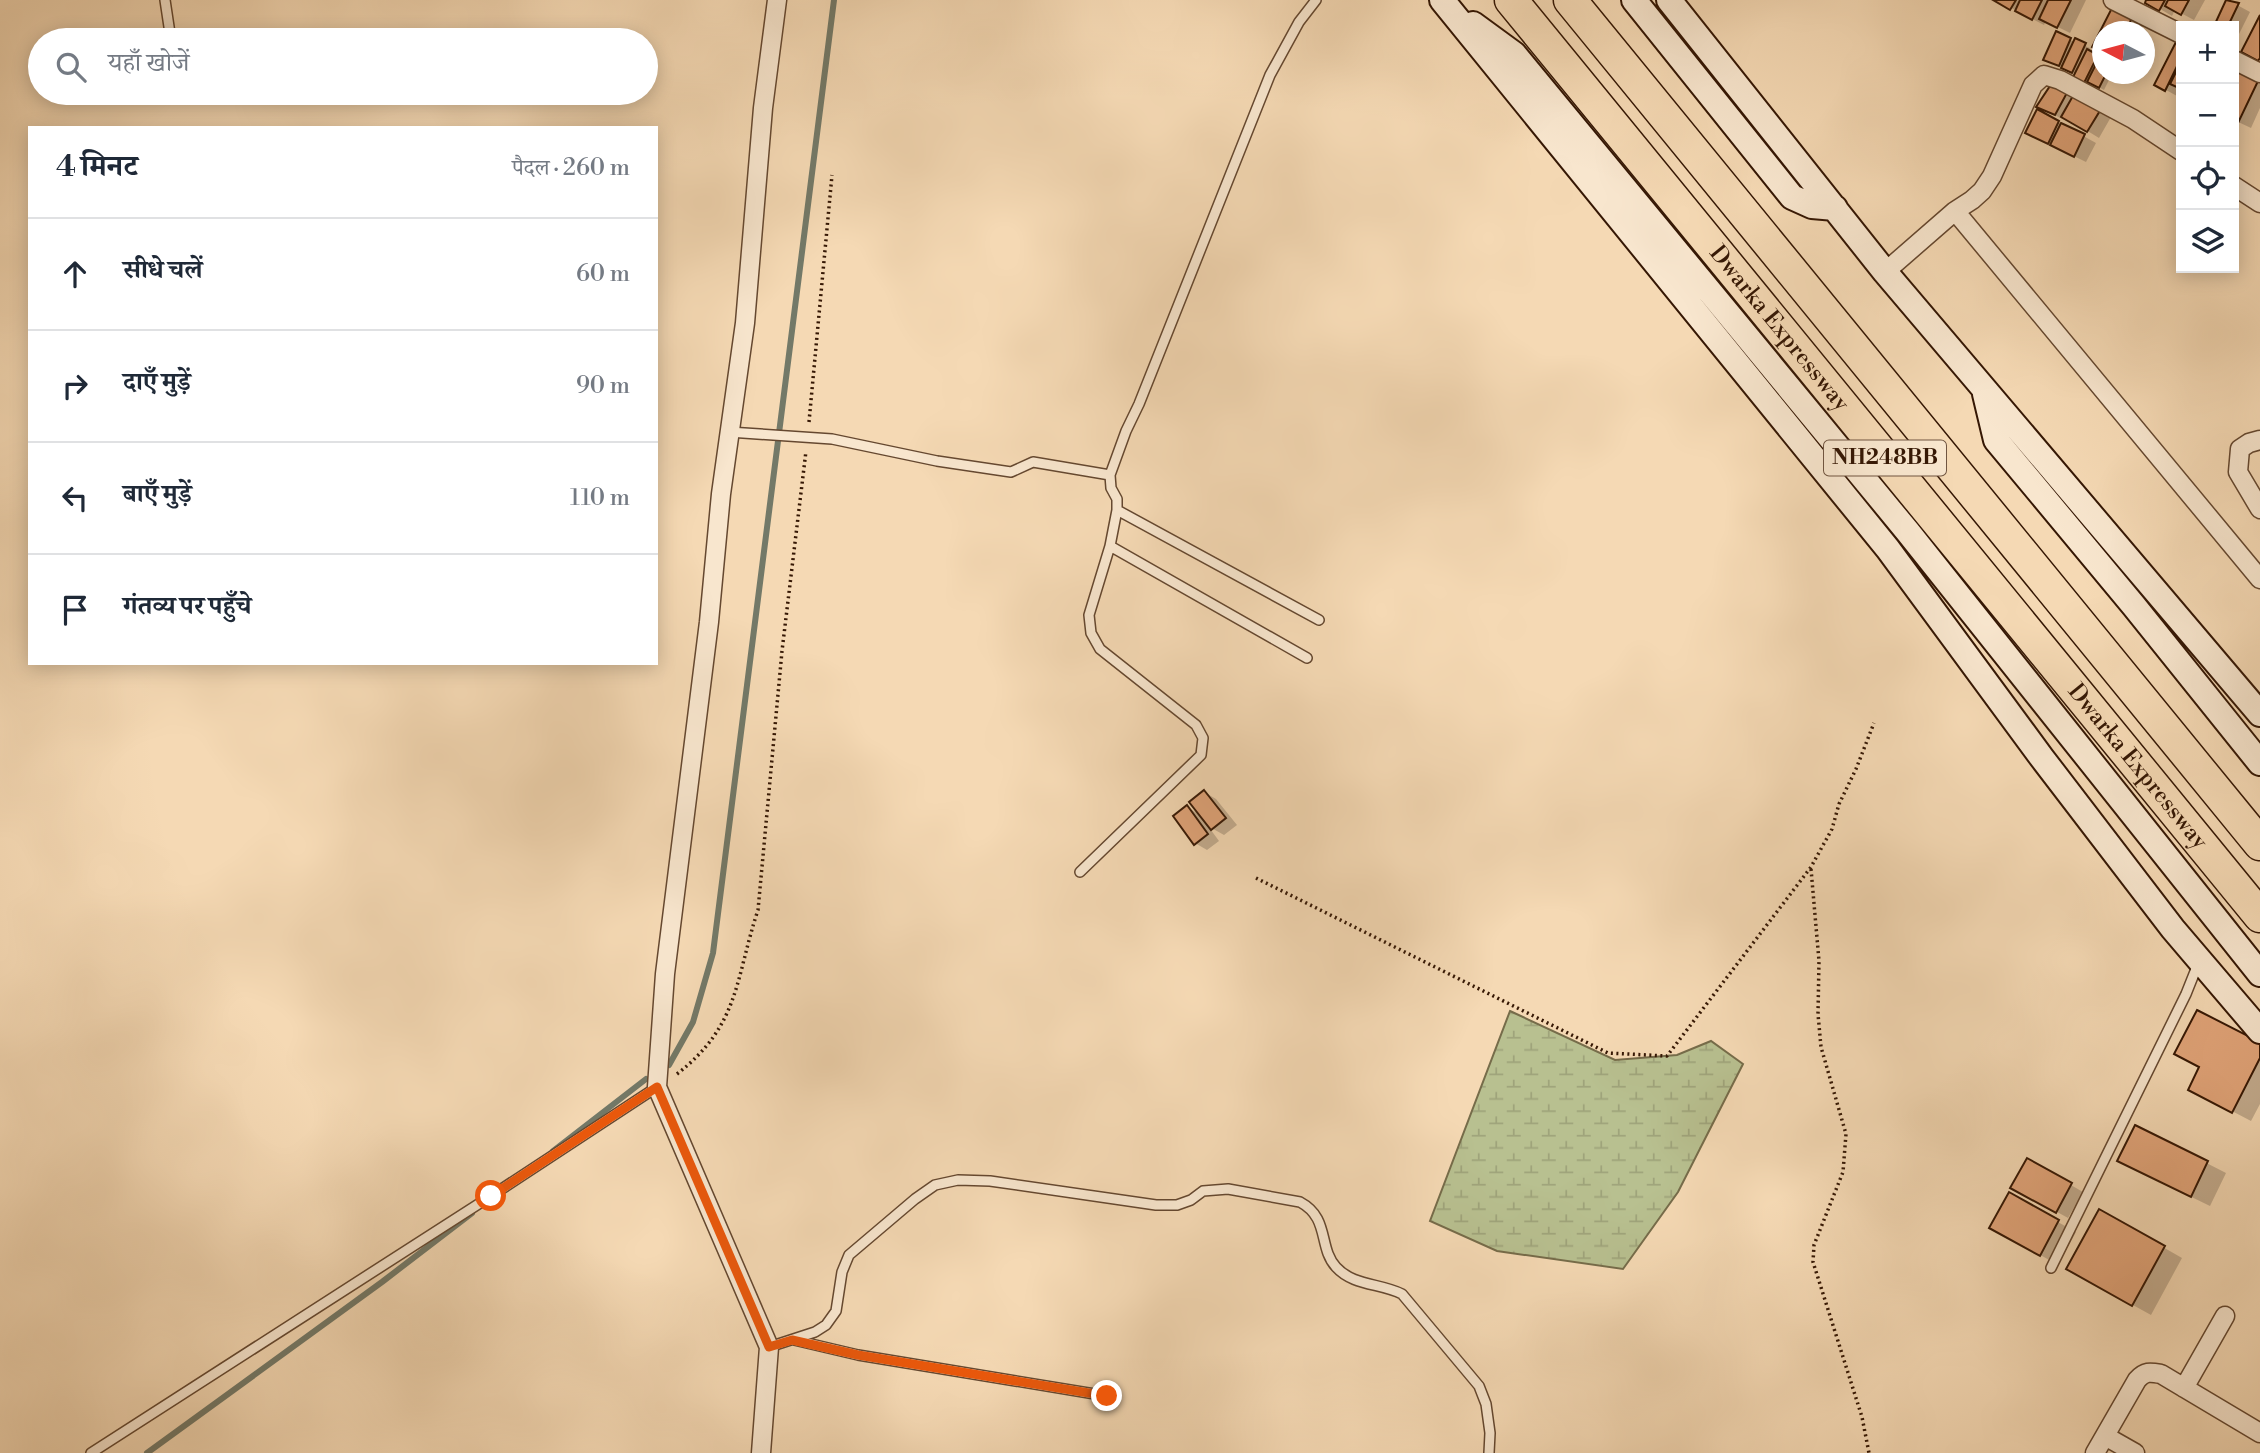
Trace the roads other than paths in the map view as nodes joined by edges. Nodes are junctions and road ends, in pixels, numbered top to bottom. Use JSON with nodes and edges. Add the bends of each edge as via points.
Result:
{"nodes":[{"id":1,"x":165,"y":0,"type":"edge"},
{"id":2,"x":777,"y":0,"type":"edge"},
{"id":3,"x":1316,"y":0,"type":"edge"},
{"id":4,"x":1511,"y":0,"type":"edge"},
{"id":5,"x":1570,"y":0,"type":"edge"},
{"id":6,"x":1634,"y":0,"type":"edge"},
{"id":7,"x":1669,"y":0,"type":"edge"},
{"id":8,"x":2113,"y":0,"type":"edge"},
{"id":9,"x":1444,"y":3,"type":"edge"},
{"id":10,"x":169,"y":28,"type":"edge"},
{"id":11,"x":2176,"y":32,"type":"edge"},
{"id":12,"x":2239,"y":62,"type":"edge"},
{"id":13,"x":2260,"y":73,"type":"edge"},
{"id":14,"x":2176,"y":147,"type":"edge"},
{"id":15,"x":2239,"y":189,"type":"edge"},
{"id":16,"x":2260,"y":203,"type":"edge"},
{"id":17,"x":1835,"y":208,"type":"junction"},
{"id":18,"x":1955,"y":211,"type":"junction"},
{"id":19,"x":1885,"y":272,"type":"junction"},
{"id":20,"x":1984,"y":390,"type":"junction"},
{"id":21,"x":729,"y":432,"type":"junction"},
{"id":22,"x":2260,"y":440,"type":"edge"},
{"id":23,"x":1110,"y":475,"type":"junction"},
{"id":24,"x":2260,"y":509,"type":"edge"},
{"id":25,"x":1117,"y":510,"type":"junction"},
{"id":26,"x":1110,"y":546,"type":"junction"},
{"id":27,"x":2260,"y":579,"type":"edge"},
{"id":28,"x":1319,"y":620,"type":"dead end"},
{"id":29,"x":1307,"y":658,"type":"dead end"},
{"id":30,"x":2260,"y":714,"type":"edge"},
{"id":31,"x":2260,"y":762,"type":"edge"},
{"id":32,"x":2260,"y":844,"type":"edge"},
{"id":33,"x":1080,"y":872,"type":"dead end"},
{"id":34,"x":2260,"y":916,"type":"edge"},
{"id":35,"x":2200,"y":959,"type":"junction"},
{"id":36,"x":2260,"y":975,"type":"edge"},
{"id":37,"x":2260,"y":1031,"type":"edge"},
{"id":38,"x":657,"y":1087,"type":"junction"},
{"id":39,"x":2051,"y":1268,"type":"dead end"},
{"id":40,"x":2225,"y":1317,"type":"dead end"},
{"id":41,"x":792,"y":1340,"type":"junction"},
{"id":42,"x":769,"y":1347,"type":"junction"},
{"id":43,"x":2184,"y":1388,"type":"junction"},
{"id":44,"x":1107,"y":1396,"type":"dead end"},
{"id":45,"x":2260,"y":1433,"type":"edge"},
{"id":46,"x":2105,"y":1436,"type":"junction"},
{"id":47,"x":91,"y":1453,"type":"edge"},
{"id":48,"x":761,"y":1453,"type":"edge"},
{"id":49,"x":1489,"y":1453,"type":"edge"},
{"id":50,"x":2095,"y":1453,"type":"edge"},
{"id":51,"x":2135,"y":1453,"type":"edge"}],
"edges":[{"from":1,"to":10,"type":"lane"},
{"from":2,"to":21,"type":"street","via":[[745,323]]},
{"from":3,"to":23,"type":"lane","via":[[1270,75]]},
{"from":4,"to":34,"type":"highway","name":"Dwarka Expressway","number":"NH248BB"},
{"from":5,"to":32,"type":"highway","name":"Dwarka Expressway","number":"NH248BB"},
{"from":6,"to":17,"type":"street","via":[[1793,197],[1812,206]]},
{"from":7,"to":17,"type":"street"},
{"from":8,"to":11,"type":"street"},
{"from":9,"to":35,"type":"street","via":[[1888,549],[2042,758]]},
{"from":9,"to":36,"type":"street","via":[[1514,54],[1908,532]]},
{"from":12,"to":13,"type":"street"},
{"from":14,"to":18,"type":"street","via":[[2133,118],[2044,75],[2033,85],[1992,176],[1982,191]]},
{"from":15,"to":16,"type":"street"},
{"from":17,"to":19,"type":"street"},
{"from":18,"to":19,"type":"street"},
{"from":18,"to":27,"type":"street"},
{"from":19,"to":20,"type":"street"},
{"from":20,"to":30,"type":"street"},
{"from":20,"to":31,"type":"street","via":[[1996,440]]},
{"from":21,"to":23,"type":"lane","via":[[832,439],[1011,472],[1033,462]]},
{"from":21,"to":38,"type":"street","via":[[665,974]]},
{"from":22,"to":24,"type":"street","via":[[2240,449],[2238,472]]},
{"from":23,"to":25,"type":"lane"},
{"from":25,"to":26,"type":"lane"},
{"from":25,"to":28,"type":"lane"},
{"from":26,"to":29,"type":"lane"},
{"from":26,"to":33,"type":"lane","via":[[1089,615],[1091,633],[1100,649],[1196,725],[1203,738],[1201,755]]},
{"from":35,"to":37,"type":"street"},
{"from":35,"to":39,"type":"lane"},
{"from":38,"to":42,"type":"street"},
{"from":38,"to":47,"type":"lane"},
{"from":40,"to":43,"type":"street"},
{"from":41,"to":42,"type":"lane"},
{"from":41,"to":44,"type":"lane"},
{"from":41,"to":49,"type":"lane","via":[[826,1325],[836,1311],[845,1263],[855,1249],[935,1185],[990,1181],[1156,1205],[1177,1205],[1203,1191],[1228,1189],[1307,1206],[1319,1221],[1337,1268],[1347,1277],[1402,1294],[1479,1386],[1486,1404]]},
{"from":42,"to":48,"type":"street"},
{"from":43,"to":45,"type":"street"},
{"from":43,"to":46,"type":"street","via":[[2161,1374],[2142,1374]]},
{"from":46,"to":50,"type":"street"},
{"from":46,"to":51,"type":"street"}]}
